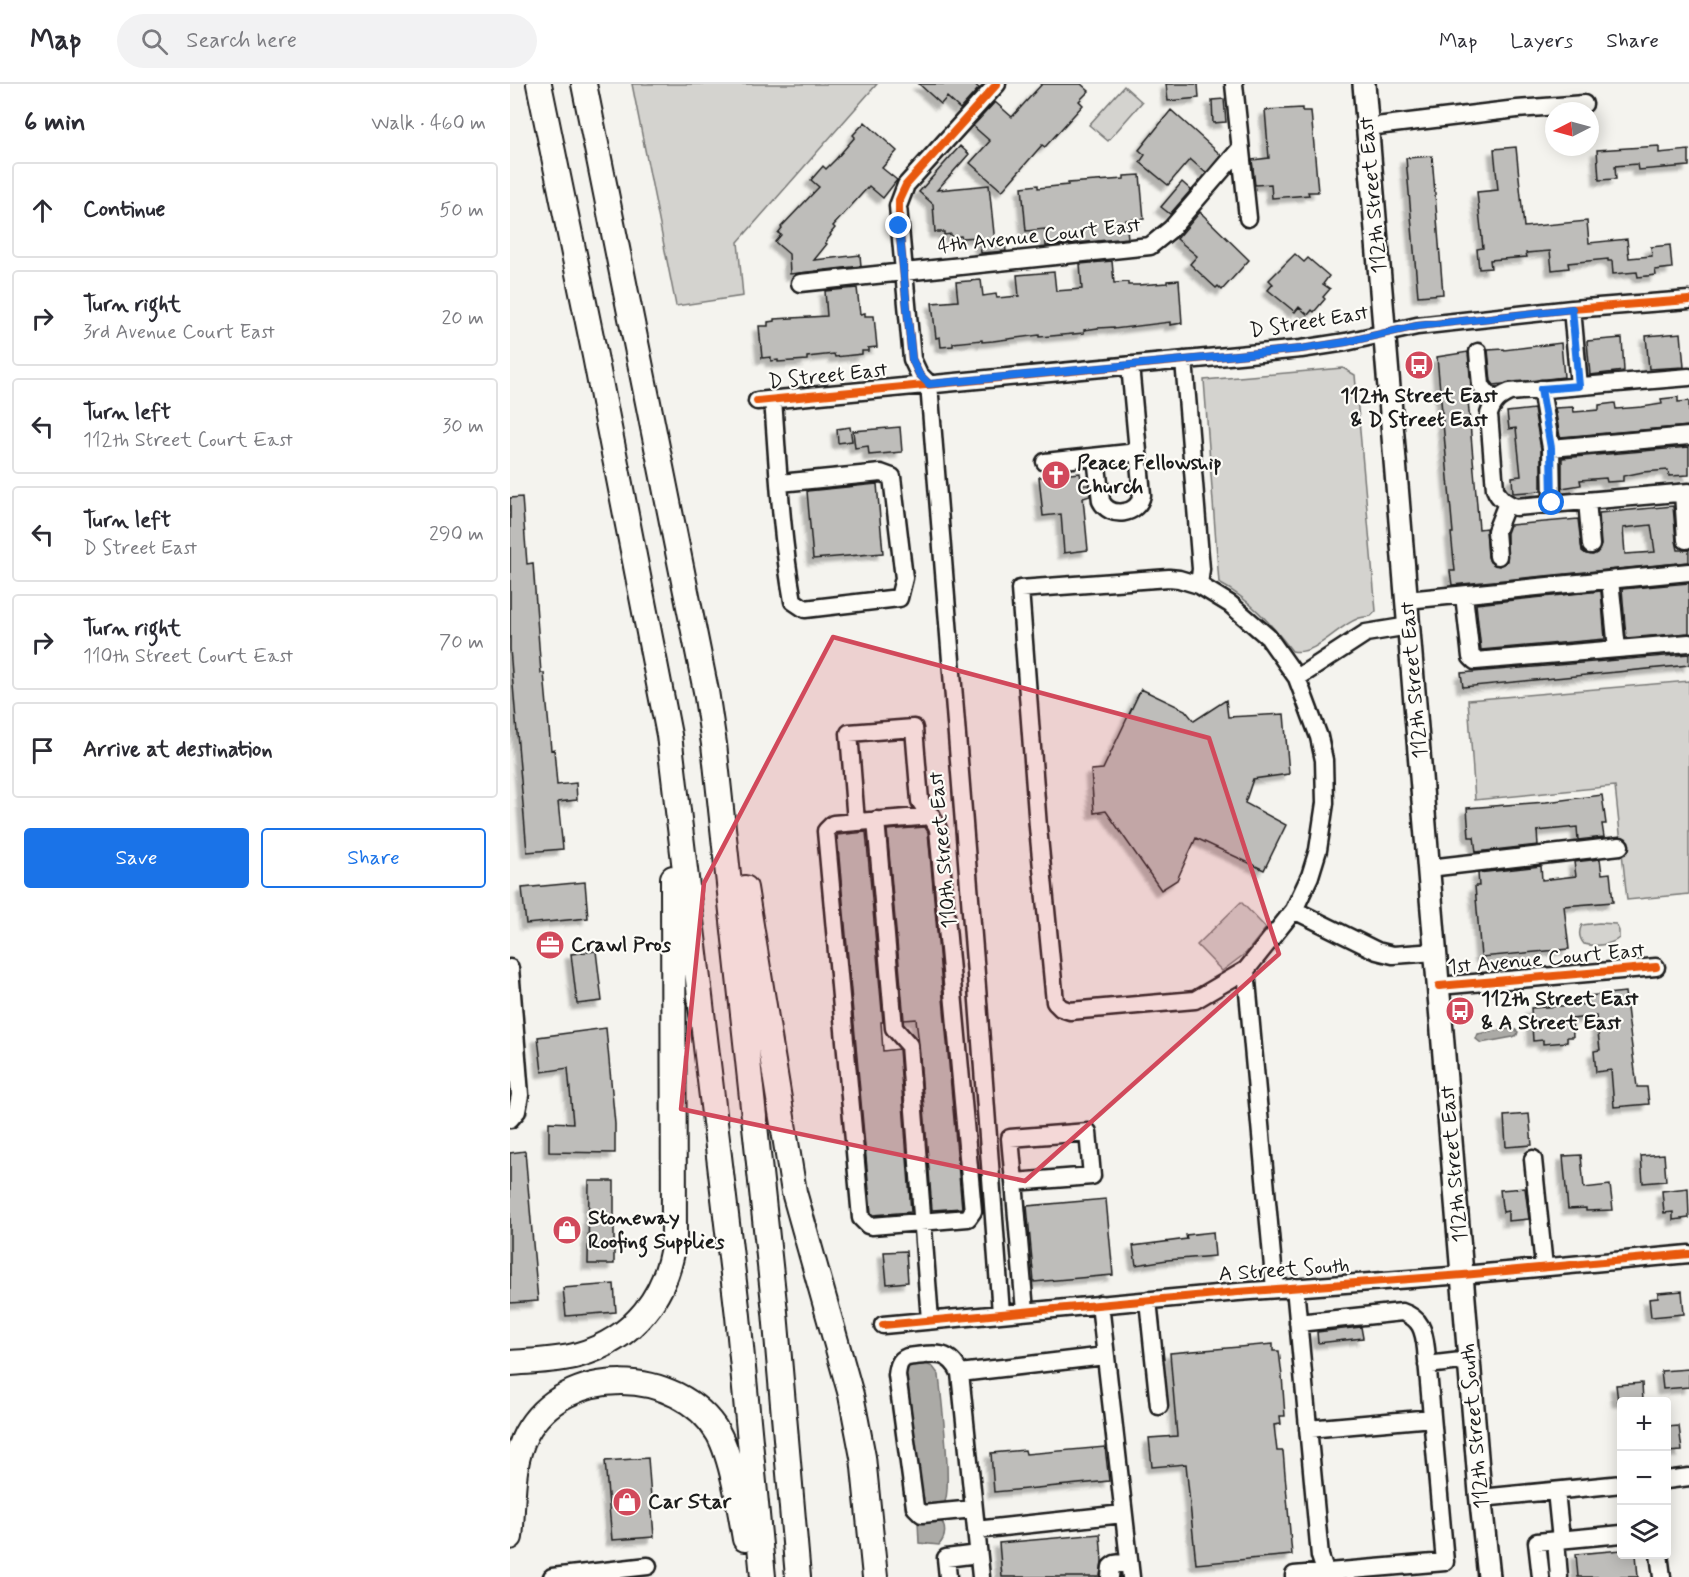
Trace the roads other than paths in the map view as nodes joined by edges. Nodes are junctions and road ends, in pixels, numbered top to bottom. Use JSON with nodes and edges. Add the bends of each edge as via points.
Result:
{"nodes":[{"id":1,"x":539,"y":84,"type":"edge"},
{"id":2,"x":584,"y":84,"type":"edge"},
{"id":3,"x":997,"y":84,"type":"edge"},
{"id":4,"x":1234,"y":84,"type":"edge"},
{"id":5,"x":1364,"y":84,"type":"edge"},
{"id":6,"x":1545,"y":107,"type":"edge"},
{"id":7,"x":1368,"y":127,"type":"junction"},
{"id":8,"x":1240,"y":149,"type":"junction"},
{"id":9,"x":1248,"y":218,"type":"dead end"},
{"id":10,"x":903,"y":273,"type":"junction"},
{"id":11,"x":800,"y":284,"type":"dead end"},
{"id":12,"x":1689,"y":300,"type":"edge"},
{"id":13,"x":1572,"y":309,"type":"junction"},
{"id":14,"x":1385,"y":333,"type":"junction"},
{"id":15,"x":1478,"y":352,"type":"dead end"},
{"id":16,"x":1184,"y":360,"type":"junction"},
{"id":17,"x":1130,"y":365,"type":"junction"},
{"id":18,"x":1689,"y":377,"type":"edge"},
{"id":19,"x":929,"y":384,"type":"junction"},
{"id":20,"x":1579,"y":386,"type":"junction"},
{"id":21,"x":1541,"y":389,"type":"junction"},
{"id":22,"x":1494,"y":402,"type":"junction"},
{"id":23,"x":1689,"y":436,"type":"edge"},
{"id":24,"x":1551,"y":448,"type":"junction"},
{"id":25,"x":1138,"y":452,"type":"junction"},
{"id":26,"x":1096,"y":457,"type":"junction"},
{"id":27,"x":1044,"y":462,"type":"dead end"},
{"id":28,"x":780,"y":483,"type":"junction"},
{"id":29,"x":1686,"y":492,"type":"edge"},
{"id":30,"x":1587,"y":501,"type":"junction"},
{"id":31,"x":1507,"y":503,"type":"junction"},
{"id":32,"x":1552,"y":503,"type":"junction"},
{"id":33,"x":1686,"y":540,"type":"dead end"},
{"id":34,"x":1591,"y":545,"type":"dead end"},
{"id":35,"x":1498,"y":556,"type":"dead end"},
{"id":36,"x":1689,"y":572,"type":"edge"},
{"id":37,"x":1610,"y":580,"type":"junction"},
{"id":38,"x":1199,"y":585,"type":"junction"},
{"id":39,"x":1464,"y":595,"type":"junction"},
{"id":40,"x":1407,"y":600,"type":"junction"},
{"id":41,"x":1409,"y":626,"type":"junction"},
{"id":42,"x":1689,"y":643,"type":"edge"},
{"id":43,"x":1617,"y":649,"type":"junction"},
{"id":44,"x":1297,"y":678,"type":"junction"},
{"id":45,"x":706,"y":691,"type":"junction"},
{"id":46,"x":669,"y":735,"type":"junction"},
{"id":47,"x":932,"y":816,"type":"junction"},
{"id":48,"x":876,"y":820,"type":"junction"},
{"id":49,"x":856,"y":822,"type":"junction"},
{"id":50,"x":1620,"y":846,"type":"dead end"},
{"id":51,"x":1429,"y":868,"type":"junction"},
{"id":52,"x":1294,"y":910,"type":"junction"},
{"id":53,"x":1436,"y":952,"type":"junction"},
{"id":54,"x":1656,"y":967,"type":"dead end"},
{"id":55,"x":510,"y":968,"type":"edge"},
{"id":56,"x":1245,"y":970,"type":"junction"},
{"id":57,"x":1439,"y":986,"type":"junction"},
{"id":58,"x":510,"y":1119,"type":"edge"},
{"id":59,"x":1533,"y":1159,"type":"dead end"},
{"id":60,"x":1014,"y":1182,"type":"junction"},
{"id":61,"x":923,"y":1222,"type":"junction"},
{"id":62,"x":1689,"y":1254,"type":"edge"},
{"id":63,"x":1544,"y":1268,"type":"junction"},
{"id":64,"x":1463,"y":1275,"type":"junction"},
{"id":65,"x":1295,"y":1287,"type":"junction"},
{"id":66,"x":1275,"y":1289,"type":"junction"},
{"id":67,"x":1148,"y":1300,"type":"junction"},
{"id":68,"x":1100,"y":1304,"type":"junction"},
{"id":69,"x":1025,"y":1311,"type":"junction"},
{"id":70,"x":1001,"y":1313,"type":"junction"},
{"id":71,"x":930,"y":1320,"type":"junction"},
{"id":72,"x":1298,"y":1323,"type":"junction"},
{"id":73,"x":883,"y":1325,"type":"dead end"},
{"id":74,"x":1106,"y":1356,"type":"junction"},
{"id":75,"x":1470,"y":1360,"type":"junction"},
{"id":76,"x":510,"y":1363,"type":"edge"},
{"id":77,"x":1427,"y":1365,"type":"junction"},
{"id":78,"x":960,"y":1373,"type":"junction"},
{"id":79,"x":1159,"y":1406,"type":"dead end"},
{"id":80,"x":1432,"y":1418,"type":"junction"},
{"id":81,"x":1308,"y":1429,"type":"junction"},
{"id":82,"x":1689,"y":1477,"type":"edge"},
{"id":83,"x":1671,"y":1479,"type":"edge"},
{"id":84,"x":1617,"y":1485,"type":"edge"},
{"id":85,"x":1556,"y":1491,"type":"junction"},
{"id":86,"x":1481,"y":1498,"type":"junction"},
{"id":87,"x":974,"y":1509,"type":"junction"},
{"id":88,"x":1123,"y":1514,"type":"junction"},
{"id":89,"x":976,"y":1530,"type":"junction"},
{"id":90,"x":1617,"y":1534,"type":"edge"},
{"id":91,"x":510,"y":1537,"type":"edge"},
{"id":92,"x":1558,"y":1540,"type":"junction"},
{"id":93,"x":978,"y":1554,"type":"junction"},
{"id":94,"x":1660,"y":1559,"type":"edge"},
{"id":95,"x":648,"y":1566,"type":"dead end"},
{"id":96,"x":1130,"y":1570,"type":"edge"},
{"id":97,"x":1327,"y":1575,"type":"edge"},
{"id":98,"x":552,"y":1577,"type":"edge"},
{"id":99,"x":751,"y":1577,"type":"edge"},
{"id":100,"x":763,"y":1577,"type":"edge"},
{"id":101,"x":798,"y":1577,"type":"edge"},
{"id":102,"x":875,"y":1577,"type":"edge"},
{"id":103,"x":948,"y":1577,"type":"edge"},
{"id":104,"x":981,"y":1577,"type":"edge"},
{"id":105,"x":1110,"y":1577,"type":"edge"},
{"id":106,"x":1294,"y":1577,"type":"edge"},
{"id":107,"x":1489,"y":1577,"type":"edge"},
{"id":108,"x":1541,"y":1577,"type":"edge"},
{"id":109,"x":1559,"y":1577,"type":"edge"},
{"id":110,"x":1662,"y":1577,"type":"edge"}],
"edges":[{"from":1,"to":46,"type":"highway"},
{"from":2,"to":45,"type":"highway"},
{"from":3,"to":10,"type":"street","via":[[906,185],[898,206]]},
{"from":4,"to":8,"type":"street"},
{"from":5,"to":7,"type":"main road","name":"112th Street East"},
{"from":6,"to":7,"type":"street"},
{"from":7,"to":14,"type":"main road","name":"112th Street East"},
{"from":8,"to":9,"type":"street"},
{"from":8,"to":10,"type":"street","name":"4th Avenue Court East","via":[[1171,229],[1150,246]]},
{"from":10,"to":11,"type":"street","name":"4th Avenue Court East"},
{"from":10,"to":19,"type":"street","via":[[912,359]]},
{"from":12,"to":13,"type":"street","name":"D Street East"},
{"from":13,"to":14,"type":"street","name":"D Street East"},
{"from":13,"to":20,"type":"street"},
{"from":14,"to":16,"type":"street","name":"D Street East","via":[[1301,349]]},
{"from":14,"to":40,"type":"main road","name":"112th Street East"},
{"from":15,"to":22,"type":"street","via":[[1481,385]]},
{"from":16,"to":17,"type":"street","name":"D Street East"},
{"from":16,"to":38,"type":"street","via":[[1201,569]]},
{"from":17,"to":19,"type":"street","name":"D Street East"},
{"from":17,"to":25,"type":"street"},
{"from":18,"to":20,"type":"street"},
{"from":19,"to":28,"type":"street","name":"D Street East","via":[[765,400]]},
{"from":19,"to":70,"type":"street","name":"110th Street East"},
{"from":20,"to":21,"type":"street"},
{"from":21,"to":22,"type":"street","via":[[1510,392]]},
{"from":21,"to":24,"type":"street"},
{"from":22,"to":31,"type":"street","via":[[1489,414],[1494,481],[1497,494]]},
{"from":23,"to":24,"type":"street"},
{"from":24,"to":32,"type":"street"},
{"from":25,"to":26,"type":"street"},
{"from":25,"to":26,"type":"street","via":[[1141,500],[1124,512],[1115,513],[1104,507]]},
{"from":26,"to":27,"type":"street"},
{"from":28,"to":28,"type":"street","via":[[793,601],[805,609],[899,598],[904,578],[892,477],[881,473]]},
{"from":29,"to":30,"type":"street"},
{"from":29,"to":33,"type":"street"},
{"from":30,"to":32,"type":"street"},
{"from":30,"to":34,"type":"street"},
{"from":31,"to":32,"type":"street","via":[[1516,507]]},
{"from":31,"to":35,"type":"street","via":[[1496,531]]},
{"from":36,"to":37,"type":"street"},
{"from":37,"to":39,"type":"street"},
{"from":37,"to":43,"type":"street"},
{"from":38,"to":44,"type":"street","via":[[1230,604],[1268,638]]},
{"from":38,"to":56,"type":"street","via":[[1169,578],[1020,589],[1055,1002],[1060,1008],[1080,1011],[1195,1000]]},
{"from":39,"to":40,"type":"street"},
{"from":39,"to":43,"type":"street","via":[[1471,657],[1475,661]]},
{"from":40,"to":41,"type":"main road","name":"112th Street East"},
{"from":41,"to":44,"type":"street","via":[[1366,633]]},
{"from":41,"to":51,"type":"main road","name":"112th Street East"},
{"from":42,"to":43,"type":"street"},
{"from":44,"to":52,"type":"street","via":[[1324,760],[1326,790],[1318,850]]},
{"from":45,"to":101,"type":"highway","via":[[773,1300]]},
{"from":45,"to":102,"type":"highway","via":[[736,833],[794,1192],[851,1395]]},
{"from":46,"to":76,"type":"highway","via":[[674,1239],[669,1269],[653,1303],[613,1340],[576,1356]]},
{"from":46,"to":100,"type":"highway","via":[[738,1316]]},
{"from":47,"to":48,"type":"street"},
{"from":47,"to":49,"type":"street","via":[[920,801],[914,728],[849,733]]},
{"from":47,"to":61,"type":"street","via":[[938,829],[974,1211],[968,1218]]},
{"from":48,"to":49,"type":"street"},
{"from":48,"to":61,"type":"street","via":[[894,1028],[909,1045]]},
{"from":49,"to":61,"type":"street","via":[[833,824],[826,836],[861,1218],[872,1226]]},
{"from":50,"to":51,"type":"street"},
{"from":51,"to":53,"type":"main road","name":"112th Street East"},
{"from":52,"to":53,"type":"street","via":[[1377,951],[1393,955]]},
{"from":52,"to":56,"type":"street"},
{"from":53,"to":57,"type":"main road","name":"112th Street East"},
{"from":54,"to":57,"type":"street","name":"1st Avenue Court East"},
{"from":55,"to":58,"type":"street","via":[[520,1095],[517,1111]]},
{"from":56,"to":66,"type":"street"},
{"from":57,"to":64,"type":"main road","name":"112th Street East"},
{"from":59,"to":63,"type":"street"},
{"from":60,"to":60,"type":"street","via":[[1092,1176],[1088,1132],[1010,1138]]},
{"from":60,"to":69,"type":"street"},
{"from":61,"to":71,"type":"street"},
{"from":62,"to":63,"type":"street","name":"A Street South"},
{"from":63,"to":64,"type":"street","name":"A Street South"},
{"from":64,"to":65,"type":"street","name":"A Street South"},
{"from":64,"to":75,"type":"main road","name":"112th Street South"},
{"from":65,"to":66,"type":"street","name":"A Street South"},
{"from":65,"to":72,"type":"street"},
{"from":66,"to":67,"type":"street","name":"A Street South"},
{"from":67,"to":68,"type":"street","name":"A Street South"},
{"from":67,"to":79,"type":"street"},
{"from":68,"to":69,"type":"street","name":"A Street South"},
{"from":68,"to":74,"type":"street"},
{"from":69,"to":70,"type":"street","name":"A Street South"},
{"from":70,"to":71,"type":"street","name":"A Street South"},
{"from":71,"to":73,"type":"street","name":"A Street South"},
{"from":72,"to":77,"type":"street","via":[[1402,1312],[1423,1329]]},
{"from":72,"to":81,"type":"street"},
{"from":74,"to":78,"type":"street"},
{"from":74,"to":88,"type":"street"},
{"from":75,"to":77,"type":"street"},
{"from":75,"to":86,"type":"main road","name":"112th Street South"},
{"from":77,"to":80,"type":"street"},
{"from":78,"to":87,"type":"street"},
{"from":78,"to":87,"type":"street","via":[[955,1363],[942,1354],[907,1356],[898,1366],[897,1375],[915,1507],[922,1514]]},
{"from":80,"to":81,"type":"street"},
{"from":80,"to":97,"type":"street","via":[[1445,1562]]},
{"from":81,"to":97,"type":"street","via":[[1320,1556]]},
{"from":82,"to":83,"type":"street"},
{"from":84,"to":85,"type":"street"},
{"from":85,"to":86,"type":"street"},
{"from":85,"to":92,"type":"street"},
{"from":86,"to":107,"type":"main road","name":"112th Street South"},
{"from":87,"to":89,"type":"street"},
{"from":88,"to":89,"type":"street"},
{"from":88,"to":96,"type":"street"},
{"from":89,"to":93,"type":"street"},
{"from":90,"to":92,"type":"street"},
{"from":91,"to":99,"type":"highway","via":[[512,1486],[518,1456],[537,1418],[565,1396],[587,1387],[621,1381],[648,1384],[681,1398],[718,1433],[733,1480]]},
{"from":92,"to":108,"type":"street","via":[[1537,1542]]},
{"from":92,"to":109,"type":"street"},
{"from":93,"to":103,"type":"street","via":[[946,1558]]},
{"from":93,"to":104,"type":"street"},
{"from":94,"to":110,"type":"street"},
{"from":95,"to":98,"type":"street"},
{"from":96,"to":105,"type":"street","via":[[1115,1564]]},
{"from":97,"to":106,"type":"street"}]}
